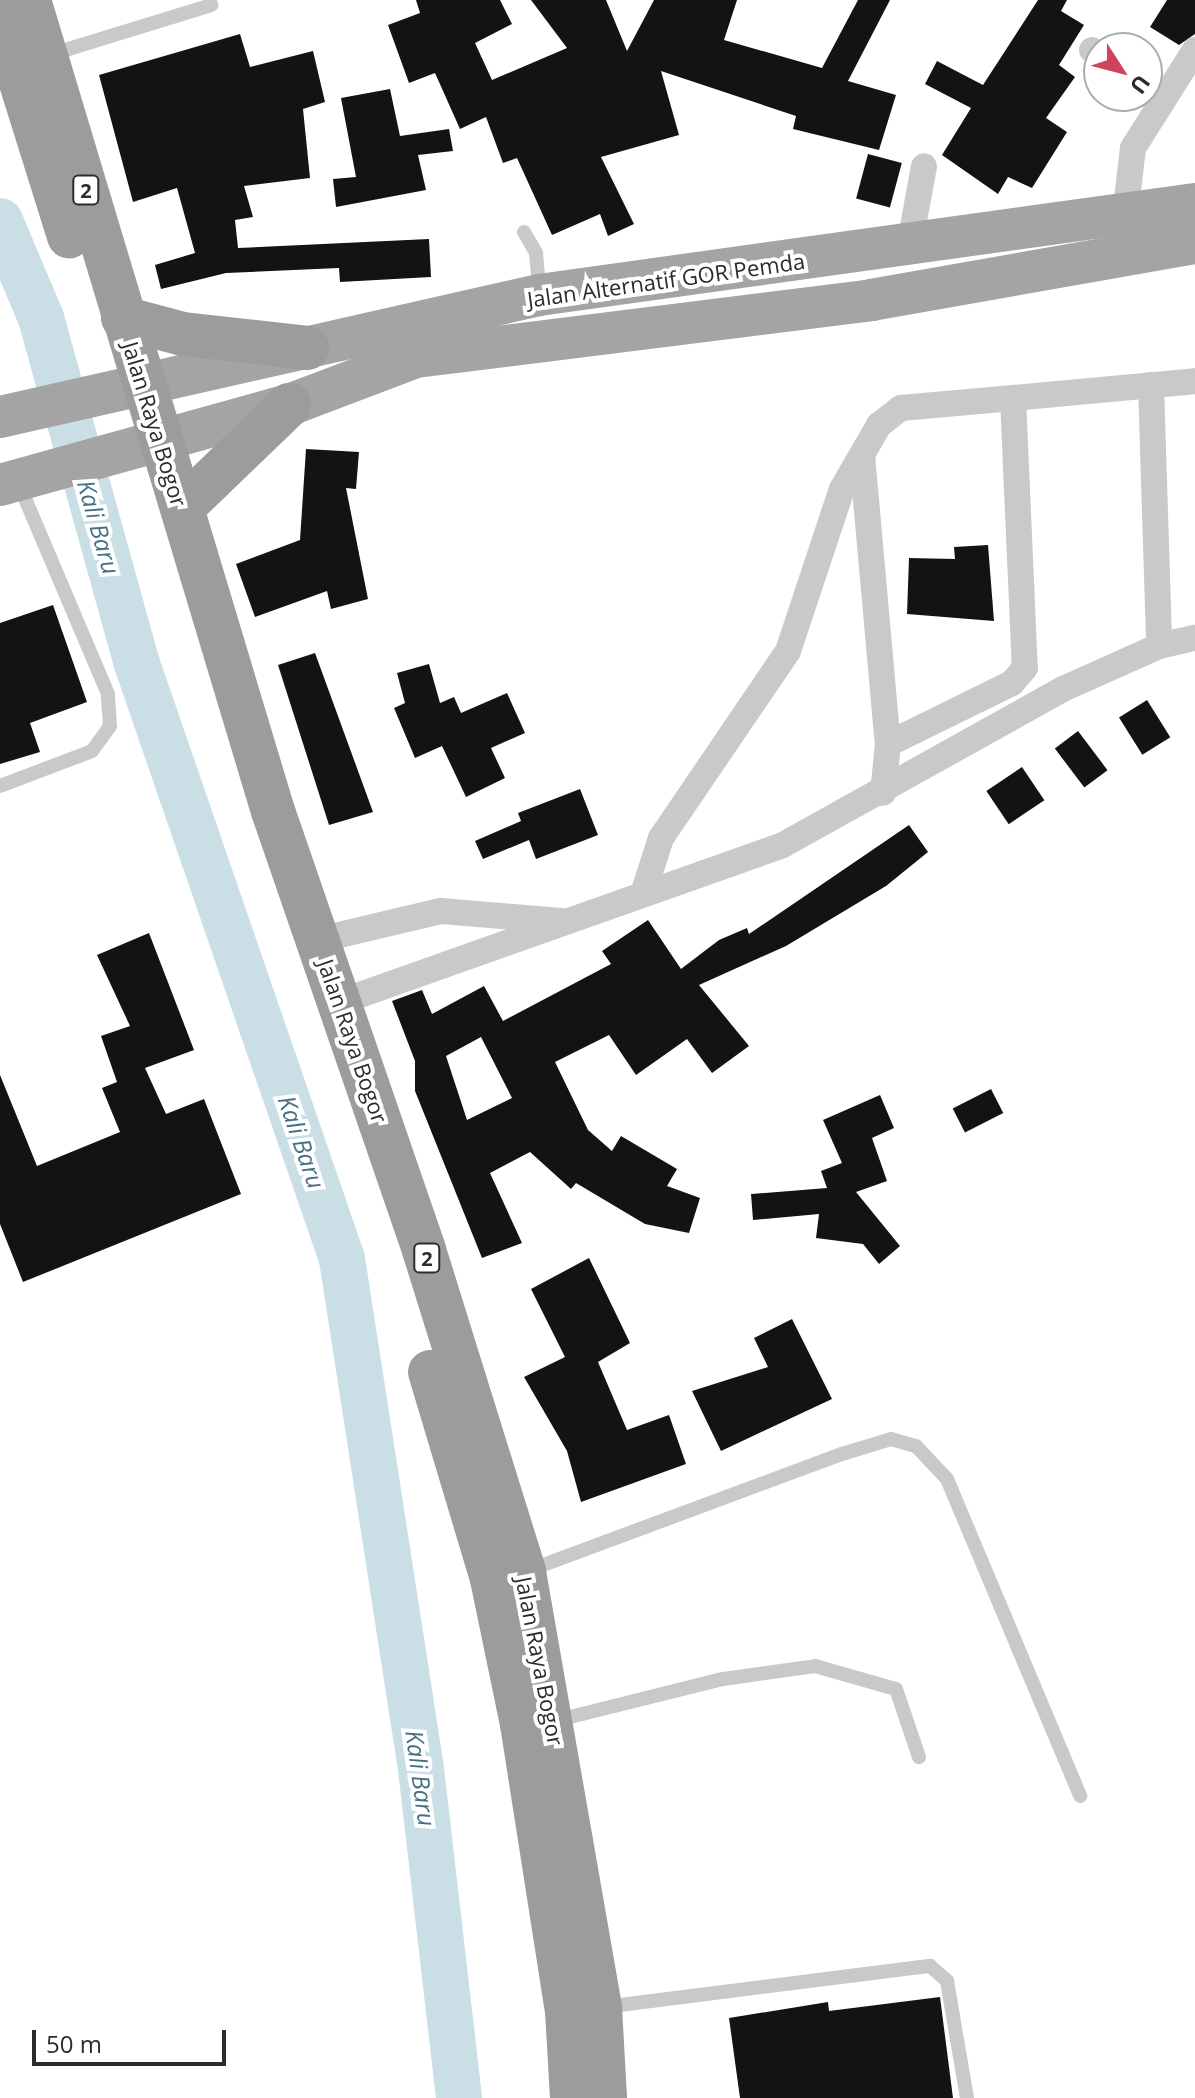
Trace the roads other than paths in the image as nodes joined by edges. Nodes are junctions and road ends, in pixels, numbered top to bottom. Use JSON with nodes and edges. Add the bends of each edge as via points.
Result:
{"nodes":[{"id":1,"x":29,"y":0,"type":"edge"},
{"id":2,"x":212,"y":5,"type":"dead end"},
{"id":3,"x":0,"y":16,"type":"edge"},
{"id":4,"x":1195,"y":50,"type":"edge"},
{"id":5,"x":49,"y":55,"type":"junction"},
{"id":6,"x":1163,"y":84,"type":"edge"},
{"id":7,"x":1148,"y":112,"type":"edge"},
{"id":8,"x":924,"y":166,"type":"dead end"},
{"id":9,"x":1195,"y":204,"type":"edge"},
{"id":10,"x":1125,"y":216,"type":"junction"},
{"id":11,"x":524,"y":232,"type":"dead end"},
{"id":12,"x":1195,"y":243,"type":"edge"},
{"id":13,"x":909,"y":248,"type":"junction"},
{"id":14,"x":539,"y":295,"type":"junction"},
{"id":15,"x":123,"y":318,"type":"junction"},
{"id":16,"x":307,"y":348,"type":"junction"},
{"id":17,"x":1195,"y":381,"type":"edge"},
{"id":18,"x":1151,"y":385,"type":"junction"},
{"id":19,"x":118,"y":387,"type":"junction"},
{"id":20,"x":1013,"y":398,"type":"junction"},
{"id":21,"x":289,"y":405,"type":"junction"},
{"id":22,"x":3,"y":416,"type":"edge"},
{"id":23,"x":133,"y":448,"type":"junction"},
{"id":24,"x":862,"y":455,"type":"junction"},
{"id":25,"x":18,"y":481,"type":"edge"},
{"id":26,"x":182,"y":508,"type":"junction"},
{"id":27,"x":1195,"y":638,"type":"edge"},
{"id":28,"x":1159,"y":646,"type":"junction"},
{"id":29,"x":888,"y":744,"type":"junction"},
{"id":30,"x":0,"y":786,"type":"edge"},
{"id":31,"x":883,"y":793,"type":"junction"},
{"id":32,"x":643,"y":894,"type":"junction"},
{"id":33,"x":570,"y":922,"type":"junction"},
{"id":34,"x":318,"y":940,"type":"junction"},
{"id":35,"x":340,"y":1002,"type":"junction"},
{"id":36,"x":368,"y":1131,"type":"junction"},
{"id":37,"x":524,"y":1572,"type":"junction"},
{"id":38,"x":552,"y":1721,"type":"junction"},
{"id":39,"x":919,"y":1757,"type":"dead end"},
{"id":40,"x":1080,"y":1796,"type":"dead end"},
{"id":41,"x":584,"y":2009,"type":"junction"},
{"id":42,"x":572,"y":2098,"type":"edge"},
{"id":43,"x":605,"y":2098,"type":"edge"},
{"id":44,"x":967,"y":2098,"type":"edge"}],
"edges":[{"from":1,"to":5,"type":"highway","name":"Jalan Raya Bogor","number":"2"},
{"from":2,"to":5,"type":"lane"},
{"from":3,"to":19,"type":"highway","name":"Jalan Raya Bogor","number":"2"},
{"from":4,"to":6,"type":"street"},
{"from":5,"to":15,"type":"highway","name":"Jalan Raya Bogor","number":"2"},
{"from":7,"to":10,"type":"street","via":[[1133,148]]},
{"from":8,"to":13,"type":"street"},
{"from":9,"to":10,"type":"main road","name":"Jalan Alternatif GOR Pemda"},
{"from":10,"to":13,"type":"main road","name":"Jalan Alternatif GOR Pemda"},
{"from":11,"to":14,"type":"lane","via":[[536,253]]},
{"from":12,"to":21,"type":"main road","name":"Jalan Alternatif GOR Pemda","via":[[871,300],[416,357]]},
{"from":13,"to":14,"type":"main road","name":"Jalan Alternatif GOR Pemda"},
{"from":14,"to":16,"type":"main road","name":"Jalan Alternatif GOR Pemda"},
{"from":15,"to":16,"type":"highway","via":[[183,334]]},
{"from":15,"to":19,"type":"highway","name":"Jalan Raya Bogor","number":"2"},
{"from":16,"to":19,"type":"main road","name":"Jalan Alternatif GOR Pemda"},
{"from":17,"to":18,"type":"street"},
{"from":18,"to":20,"type":"street"},
{"from":18,"to":28,"type":"street"},
{"from":19,"to":22,"type":"main road","name":"Jalan Alternatif GOR Pemda"},
{"from":19,"to":23,"type":"highway","name":"Jalan Raya Bogor","number":"2"},
{"from":20,"to":24,"type":"street","via":[[901,408]]},
{"from":20,"to":29,"type":"street","via":[[1025,668],[1012,683]]},
{"from":21,"to":23,"type":"main road","name":"Jalan Alternatif GOR Pemda"},
{"from":21,"to":26,"type":"highway"},
{"from":23,"to":25,"type":"main road","name":"Jalan Alternatif GOR Pemda"},
{"from":23,"to":26,"type":"highway","name":"Jalan Raya Bogor","number":"2"},
{"from":23,"to":36,"type":"highway","name":"Jalan Raya Bogor","number":"2","via":[[247,823]]},
{"from":24,"to":29,"type":"street"},
{"from":24,"to":32,"type":"street","via":[[842,489],[788,651],[661,838]]},
{"from":25,"to":30,"type":"lane","via":[[108,694],[110,726],[92,751]]},
{"from":26,"to":34,"type":"highway","name":"Jalan Raya Bogor","number":"2"},
{"from":27,"to":28,"type":"street"},
{"from":28,"to":31,"type":"street","via":[[1063,689]]},
{"from":29,"to":31,"type":"street"},
{"from":31,"to":32,"type":"street","via":[[781,846]]},
{"from":32,"to":33,"type":"street"},
{"from":33,"to":34,"type":"street","via":[[441,911]]},
{"from":33,"to":35,"type":"street"},
{"from":34,"to":35,"type":"highway","name":"Jalan Raya Bogor","number":"2"},
{"from":35,"to":36,"type":"highway","name":"Jalan Raya Bogor","number":"2"},
{"from":36,"to":37,"type":"highway","name":"Jalan Raya Bogor","number":"2"},
{"from":36,"to":41,"type":"highway","name":"Jalan Raya Bogor","number":"2","via":[[492,1579]]},
{"from":37,"to":38,"type":"highway","name":"Jalan Raya Bogor","number":"2"},
{"from":37,"to":40,"type":"lane","via":[[842,1454],[891,1439],[916,1446],[947,1479]]},
{"from":38,"to":39,"type":"lane","via":[[708,1682],[815,1666],[896,1689]]},
{"from":38,"to":41,"type":"highway","name":"Jalan Raya Bogor","number":"2"},
{"from":41,"to":42,"type":"highway","name":"Jalan Raya Bogor","number":"2"},
{"from":41,"to":43,"type":"highway","name":"Jalan Raya Bogor","number":"2"},
{"from":41,"to":44,"type":"lane","via":[[930,1966],[947,1981]]}]}
